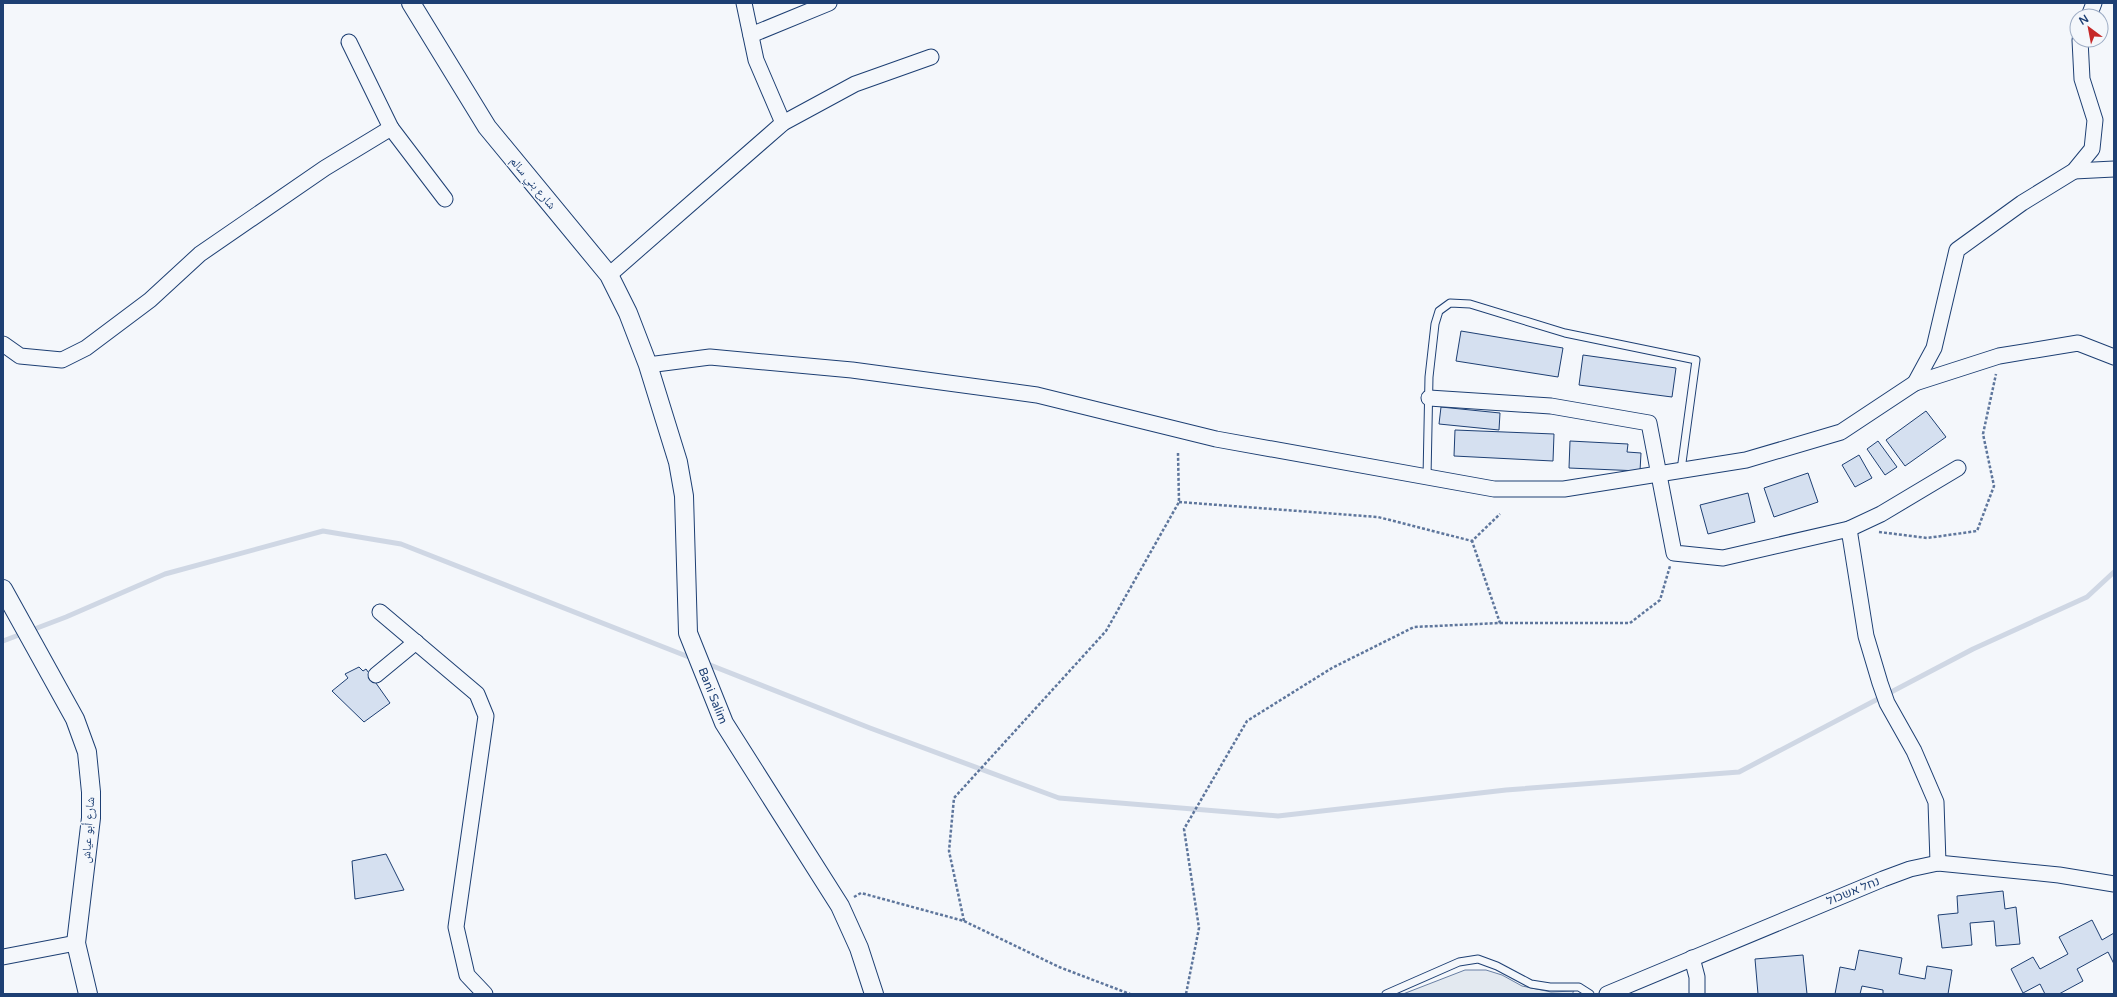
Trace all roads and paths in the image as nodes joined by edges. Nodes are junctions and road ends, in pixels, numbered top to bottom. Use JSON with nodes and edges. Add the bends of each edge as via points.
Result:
{"nodes":[{"id":1,"x":411,"y":3,"type":"edge"},
{"id":2,"x":744,"y":3,"type":"edge"},
{"id":3,"x":829,"y":3,"type":"edge"},
{"id":4,"x":751,"y":36,"type":"junction"},
{"id":5,"x":349,"y":42,"type":"dead end"},
{"id":6,"x":2080,"y":48,"type":"edge"},
{"id":7,"x":931,"y":57,"type":"dead end"},
{"id":8,"x":783,"y":123,"type":"junction"},
{"id":9,"x":391,"y":128,"type":"junction"},
{"id":10,"x":2114,"y":169,"type":"edge"},
{"id":11,"x":2074,"y":171,"type":"junction"},
{"id":12,"x":445,"y":199,"type":"dead end"},
{"id":13,"x":609,"y":275,"type":"junction"},
{"id":14,"x":3,"y":344,"type":"edge"},
{"id":15,"x":2114,"y":357,"type":"edge"},
{"id":16,"x":648,"y":365,"type":"junction"},
{"id":17,"x":1916,"y":383,"type":"junction"},
{"id":18,"x":1429,"y":398,"type":"junction"},
{"id":19,"x":1178,"y":453,"type":"dead end"},
{"id":20,"x":1958,"y":468,"type":"dead end"},
{"id":21,"x":1681,"y":470,"type":"junction"},
{"id":22,"x":1658,"y":474,"type":"junction"},
{"id":23,"x":1428,"y":477,"type":"junction"},
{"id":24,"x":1178,"y":502,"type":"junction"},
{"id":25,"x":1500,"y":514,"type":"dead end"},
{"id":26,"x":1849,"y":529,"type":"junction"},
{"id":27,"x":1472,"y":541,"type":"junction"},
{"id":28,"x":1674,"y":553,"type":"junction"},
{"id":29,"x":3,"y":589,"type":"edge"},
{"id":30,"x":380,"y":612,"type":"dead end"},
{"id":31,"x":1500,"y":623,"type":"junction"},
{"id":32,"x":416,"y":642,"type":"junction"},
{"id":33,"x":376,"y":675,"type":"dead end"},
{"id":34,"x":1938,"y":863,"type":"junction"},
{"id":35,"x":2114,"y":884,"type":"edge"},
{"id":36,"x":840,"y":906,"type":"junction"},
{"id":37,"x":964,"y":921,"type":"junction"},
{"id":38,"x":76,"y":943,"type":"junction"},
{"id":39,"x":3,"y":957,"type":"edge"},
{"id":40,"x":1692,"y":958,"type":"junction"},
{"id":41,"x":88,"y":994,"type":"edge"},
{"id":42,"x":485,"y":994,"type":"edge"},
{"id":43,"x":874,"y":994,"type":"edge"},
{"id":44,"x":1130,"y":994,"type":"edge"},
{"id":45,"x":1186,"y":994,"type":"edge"},
{"id":46,"x":1386,"y":994,"type":"edge"},
{"id":47,"x":1590,"y":994,"type":"edge"},
{"id":48,"x":1607,"y":994,"type":"edge"},
{"id":49,"x":1697,"y":994,"type":"edge"}],
"edges":[{"from":1,"to":13,"type":"street","name":"شارع بني سالم","via":[[487,127]]},
{"from":2,"to":4,"type":"street"},
{"from":3,"to":4,"type":"street"},
{"from":4,"to":8,"type":"street","via":[[756,60]]},
{"from":5,"to":9,"type":"street"},
{"from":6,"to":11,"type":"street","via":[[2082,79],[2095,120],[2092,149]]},
{"from":7,"to":8,"type":"street","via":[[855,84]]},
{"from":8,"to":13,"type":"street"},
{"from":9,"to":12,"type":"street"},
{"from":9,"to":14,"type":"street","via":[[325,168],[200,254],[150,300],[86,348],[62,360],[20,356]]},
{"from":10,"to":11,"type":"street"},
{"from":11,"to":17,"type":"street","via":[[2022,203],[1957,250],[1934,348]]},
{"from":13,"to":16,"type":"street","name":"شارع بني سالم","via":[[628,313]]},
{"from":15,"to":17,"type":"street","via":[[2078,343],[1999,356]]},
{"from":16,"to":23,"type":"street","via":[[710,357],[852,370],[1037,395],[1216,439]]},
{"from":16,"to":36,"type":"street","name":"Bani Salim","via":[[678,462],[684,496],[688,633],[724,723]]},
{"from":17,"to":21,"type":"street","via":[[1841,432],[1746,460]]},
{"from":18,"to":21,"type":"lane","via":[[1435,324],[1439,311],[1450,303],[1470,304],[1565,333],[1696,360]]},
{"from":18,"to":22,"type":"street","via":[[1551,406],[1649,423]]},
{"from":18,"to":23,"type":"lane"},
{"from":19,"to":24,"type":"path"},
{"from":20,"to":26,"type":"street","via":[[1881,514]]},
{"from":21,"to":22,"type":"street"},
{"from":22,"to":23,"type":"street","via":[[1564,489],[1494,489]]},
{"from":22,"to":28,"type":"street"},
{"from":24,"to":27,"type":"path","via":[[1378,517]]},
{"from":24,"to":37,"type":"path","via":[[1106,631],[954,798],[948,851]]},
{"from":25,"to":27,"type":"path"},
{"from":26,"to":28,"type":"street","via":[[1723,558]]},
{"from":26,"to":34,"type":"street","via":[[1866,636],[1880,683],[1887,703],[1914,751],[1936,802]]},
{"from":27,"to":31,"type":"path"},
{"from":28,"to":31,"type":"path","via":[[1660,600],[1630,623]]},
{"from":29,"to":38,"type":"street","name":"شارع أبو عياش","via":[[75,719],[87,752],[91,818]]},
{"from":30,"to":32,"type":"street"},
{"from":31,"to":45,"type":"path","via":[[1414,627],[1332,668],[1247,721],[1184,828],[1200,928]]},
{"from":32,"to":33,"type":"street"},
{"from":32,"to":42,"type":"street","via":[[477,694],[486,716],[456,927],[467,975]]},
{"from":34,"to":35,"type":"street","name":"נחל אשכול","via":[[2059,875]]},
{"from":34,"to":40,"type":"street","name":"נחל אשכול","via":[[1883,879]]},
{"from":36,"to":37,"type":"path","via":[[861,893]]},
{"from":36,"to":43,"type":"street","name":"Bani Salim","via":[[859,948]]},
{"from":37,"to":44,"type":"path","via":[[1059,967]]},
{"from":38,"to":39,"type":"street"},
{"from":38,"to":41,"type":"street","name":"شارع أبو عياش"},
{"from":40,"to":48,"type":"street","name":"נחל אשכול"},
{"from":40,"to":49,"type":"street","via":[[1698,977]]},
{"from":46,"to":47,"type":"lane","via":[[1459,962],[1478,959],[1531,984],[1550,988],[1579,987]]}]}
